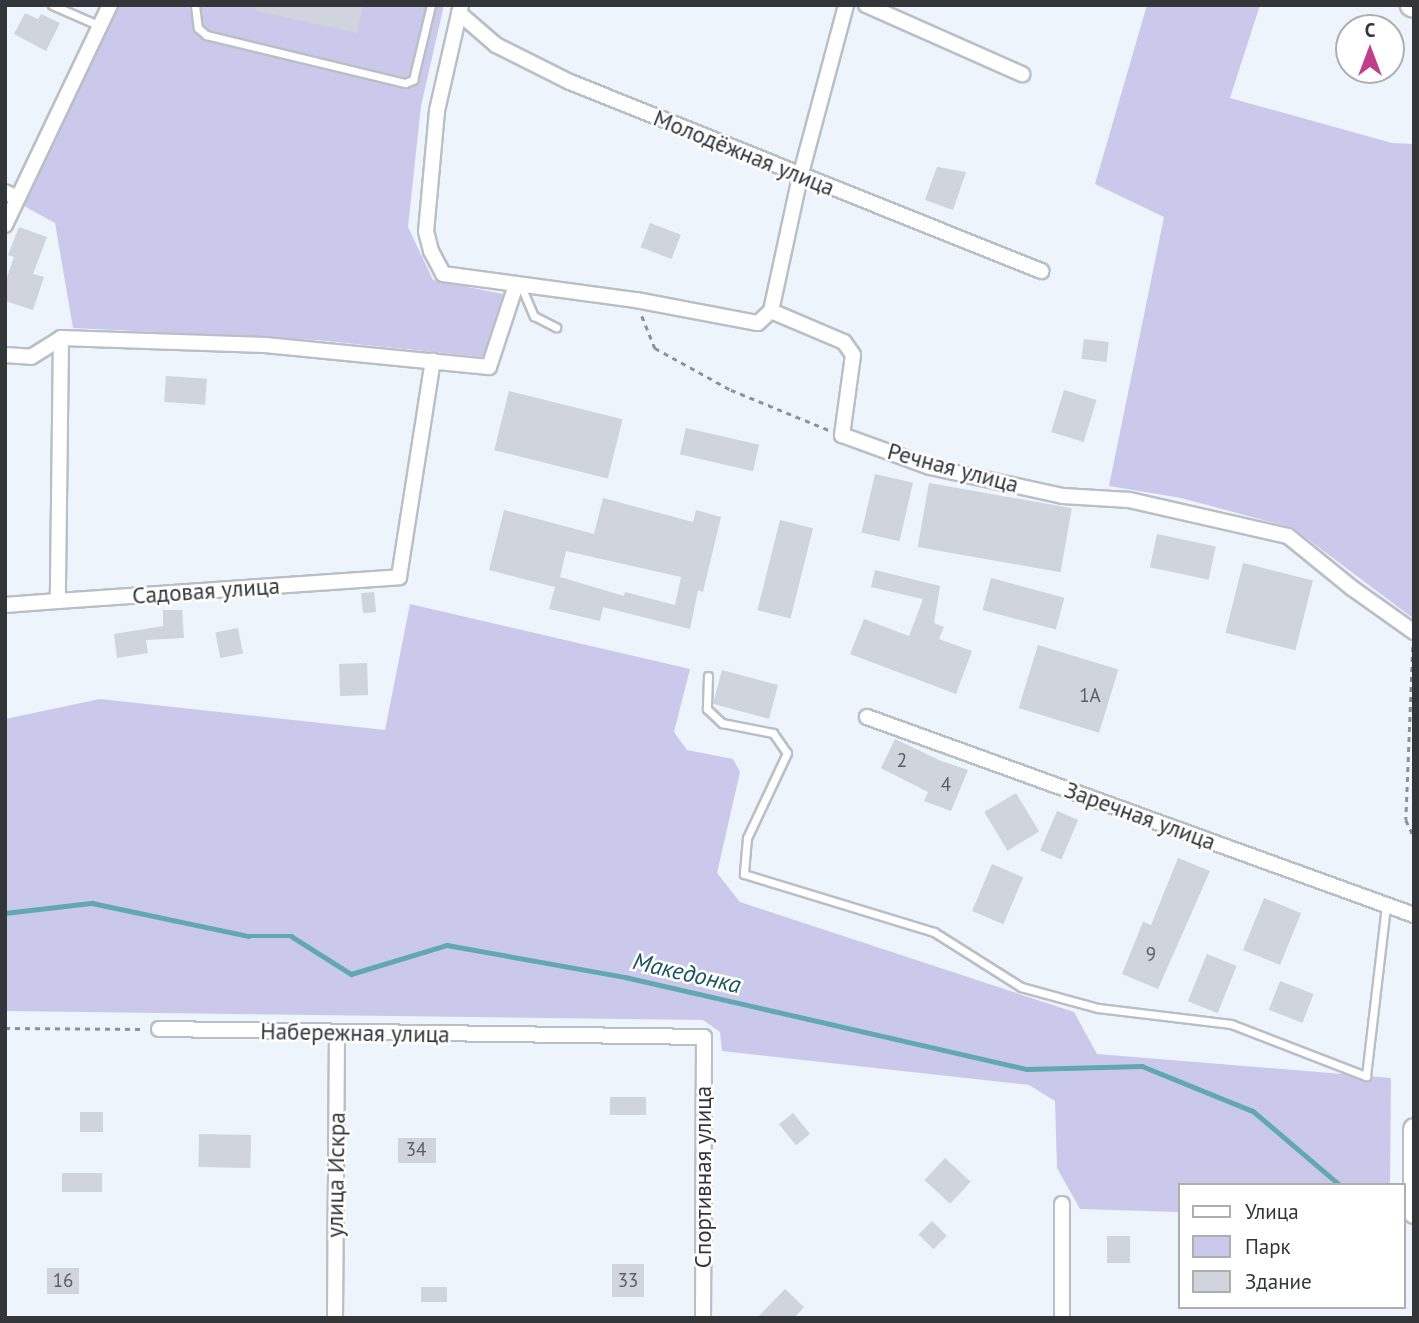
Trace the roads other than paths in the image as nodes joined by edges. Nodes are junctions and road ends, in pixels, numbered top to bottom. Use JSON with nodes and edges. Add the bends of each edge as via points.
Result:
{"nodes":[{"id":1,"x":52,"y":5,"type":"edge"},
{"id":2,"x":110,"y":5,"type":"edge"},
{"id":3,"x":195,"y":5,"type":"edge"},
{"id":4,"x":431,"y":5,"type":"edge"},
{"id":5,"x":846,"y":5,"type":"edge"},
{"id":6,"x":866,"y":5,"type":"edge"},
{"id":7,"x":460,"y":9,"type":"edge"},
{"id":8,"x":101,"y":27,"type":"junction"},
{"id":9,"x":1022,"y":74,"type":"dead end"},
{"id":10,"x":800,"y":177,"type":"junction"},
{"id":11,"x":12,"y":195,"type":"edge"},
{"id":12,"x":5,"y":225,"type":"edge"},
{"id":13,"x":1041,"y":271,"type":"dead end"},
{"id":14,"x":518,"y":286,"type":"junction"},
{"id":15,"x":771,"y":311,"type":"junction"},
{"id":16,"x":556,"y":327,"type":"dead end"},
{"id":17,"x":61,"y":338,"type":"junction"},
{"id":18,"x":5,"y":355,"type":"edge"},
{"id":19,"x":433,"y":361,"type":"junction"},
{"id":20,"x":58,"y":601,"type":"junction"},
{"id":21,"x":5,"y":605,"type":"edge"},
{"id":22,"x":1414,"y":632,"type":"edge"},
{"id":23,"x":708,"y":676,"type":"dead end"},
{"id":24,"x":867,"y":717,"type":"dead end"},
{"id":25,"x":1386,"y":905,"type":"junction"},
{"id":26,"x":1414,"y":915,"type":"edge"},
{"id":27,"x":159,"y":1029,"type":"road end"},
{"id":28,"x":337,"y":1033,"type":"junction"},
{"id":29,"x":704,"y":1037,"type":"joint"},
{"id":30,"x":1414,"y":1129,"type":"edge"},
{"id":31,"x":1413,"y":1181,"type":"edge"},
{"id":32,"x":1062,"y":1204,"type":"dead end"},
{"id":33,"x":1414,"y":1212,"type":"edge"},
{"id":34,"x":334,"y":1318,"type":"edge"},
{"id":35,"x":702,"y":1318,"type":"edge"},
{"id":36,"x":1062,"y":1318,"type":"edge"}],
"edges":[{"from":1,"to":8,"type":"lane"},
{"from":2,"to":8,"type":"street"},
{"from":3,"to":4,"type":"lane","via":[[198,28],[206,35],[405,83],[414,80]]},
{"from":5,"to":10,"type":"street"},
{"from":6,"to":9,"type":"street"},
{"from":7,"to":10,"type":"street","name":"Молодёжная улица","via":[[496,45],[570,82]]},
{"from":7,"to":14,"type":"street","via":[[437,111],[426,232],[443,274]]},
{"from":8,"to":11,"type":"street"},
{"from":10,"to":13,"type":"street","name":"Молодёжная улица"},
{"from":10,"to":15,"type":"street"},
{"from":11,"to":12,"type":"street"},
{"from":14,"to":15,"type":"street","via":[[636,300],[758,323]]},
{"from":14,"to":16,"type":"lane","via":[[534,316]]},
{"from":14,"to":19,"type":"street","via":[[489,367]]},
{"from":15,"to":22,"type":"street","name":"Речная улица","via":[[844,342],[853,355],[842,435],[930,467],[1063,496],[1143,503],[1288,536]]},
{"from":17,"to":18,"type":"street","via":[[31,357]]},
{"from":17,"to":19,"type":"street","via":[[265,345]]},
{"from":17,"to":20,"type":"street"},
{"from":19,"to":20,"type":"street","name":"Садовая улица","via":[[399,577]]},
{"from":20,"to":21,"type":"street"},
{"from":23,"to":25,"type":"lane","via":[[707,709],[722,723],[774,733],[787,754],[747,838],[744,874],[934,932],[1021,987],[1098,1008],[1231,1024],[1366,1076]]},
{"from":24,"to":25,"type":"street","name":"Заречная улица"},
{"from":25,"to":26,"type":"street","name":"Заречная улица"},
{"from":27,"to":28,"type":"street","name":"Набережная улица"},
{"from":28,"to":29,"type":"street","name":"Набережная улица"},
{"from":28,"to":34,"type":"street","name":"улица Искра"},
{"from":29,"to":35,"type":"street","name":"Спортивная улица"},
{"from":30,"to":31,"type":"main road"},
{"from":31,"to":33,"type":"main road"},
{"from":32,"to":36,"type":"street"}]}
